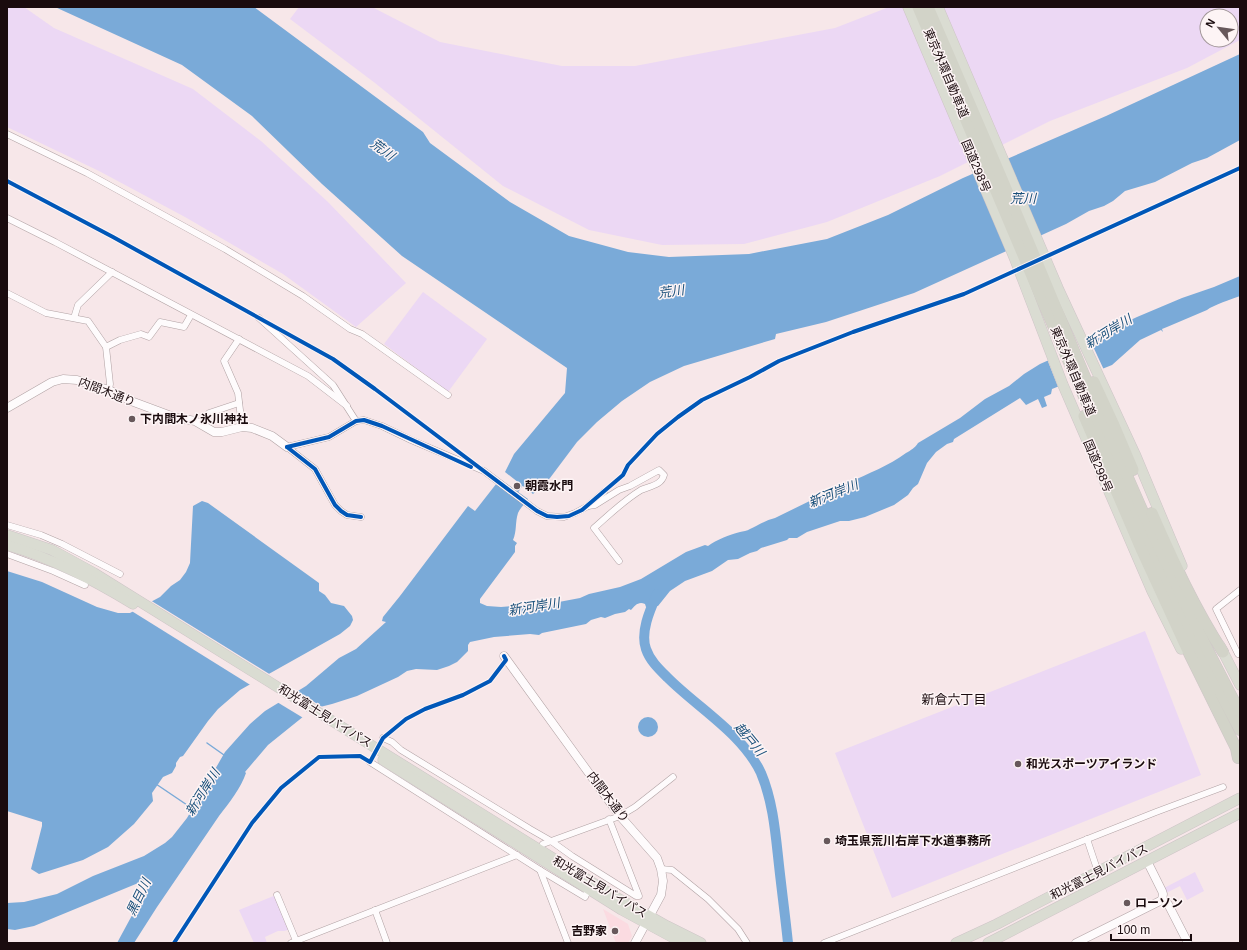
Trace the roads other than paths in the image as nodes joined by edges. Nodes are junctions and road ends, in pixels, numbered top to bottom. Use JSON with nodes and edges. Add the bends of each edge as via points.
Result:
{"nodes":[{"id":1,"x":908,"y":7,"type":"edge"},
{"id":2,"x":918,"y":7,"type":"edge"},
{"id":3,"x":928,"y":7,"type":"edge"},
{"id":4,"x":938,"y":7,"type":"edge"},
{"id":5,"x":7,"y":134,"type":"edge"},
{"id":6,"x":7,"y":218,"type":"edge"},
{"id":7,"x":112,"y":272,"type":"junction"},
{"id":8,"x":7,"y":293,"type":"edge"},
{"id":9,"x":1049,"y":305,"type":"junction"},
{"id":10,"x":191,"y":315,"type":"junction"},
{"id":11,"x":74,"y":318,"type":"junction"},
{"id":12,"x":259,"y":318,"type":"dead end"},
{"id":13,"x":239,"y":339,"type":"junction"},
{"id":14,"x":106,"y":346,"type":"junction"},
{"id":15,"x":109,"y":390,"type":"junction"},
{"id":16,"x":448,"y":395,"type":"dead end"},
{"id":17,"x":239,"y":403,"type":"junction"},
{"id":18,"x":347,"y":406,"type":"junction"},
{"id":19,"x":7,"y":408,"type":"edge"},
{"id":20,"x":356,"y":421,"type":"junction"},
{"id":21,"x":200,"y":423,"type":"junction"},
{"id":22,"x":242,"y":427,"type":"junction"},
{"id":23,"x":287,"y":447,"type":"junction"},
{"id":24,"x":604,"y":492,"type":"dead end"},
{"id":25,"x":588,"y":506,"type":"junction"},
{"id":26,"x":361,"y":517,"type":"dead end"},
{"id":27,"x":7,"y":524,"type":"edge"},
{"id":28,"x":7,"y":534,"type":"edge"},
{"id":29,"x":7,"y":545,"type":"edge"},
{"id":30,"x":7,"y":554,"type":"edge"},
{"id":31,"x":619,"y":561,"type":"dead end"},
{"id":32,"x":120,"y":574,"type":"dead end"},
{"id":33,"x":85,"y":585,"type":"dead end"},
{"id":34,"x":1240,"y":590,"type":"edge"},
{"id":35,"x":139,"y":604,"type":"junction"},
{"id":36,"x":1196,"y":647,"type":"junction"},
{"id":37,"x":1223,"y":652,"type":"junction"},
{"id":38,"x":1240,"y":653,"type":"edge"},
{"id":39,"x":505,"y":658,"type":"dead end"},
{"id":40,"x":1216,"y":667,"type":"junction"},
{"id":41,"x":1240,"y":685,"type":"edge"},
{"id":42,"x":1240,"y":704,"type":"edge"},
{"id":43,"x":1240,"y":712,"type":"edge"},
{"id":44,"x":1240,"y":730,"type":"edge"},
{"id":45,"x":353,"y":738,"type":"junction"},
{"id":46,"x":383,"y":738,"type":"dead end"},
{"id":47,"x":1240,"y":746,"type":"edge"},
{"id":48,"x":1239,"y":760,"type":"edge"},
{"id":49,"x":370,"y":762,"type":"dead end"},
{"id":50,"x":673,"y":777,"type":"dead end"},
{"id":51,"x":1223,"y":787,"type":"dead end"},
{"id":52,"x":1240,"y":798,"type":"edge"},
{"id":53,"x":1240,"y":813,"type":"edge"},
{"id":54,"x":620,"y":816,"type":"junction"},
{"id":55,"x":609,"y":819,"type":"junction"},
{"id":56,"x":1087,"y":839,"type":"junction"},
{"id":57,"x":551,"y":841,"type":"junction"},
{"id":58,"x":543,"y":844,"type":"dead end"},
{"id":59,"x":517,"y":855,"type":"junction"},
{"id":60,"x":1147,"y":861,"type":"junction"},
{"id":61,"x":661,"y":869,"type":"junction"},
{"id":62,"x":540,"y":870,"type":"junction"},
{"id":63,"x":1098,"y":872,"type":"junction"},
{"id":64,"x":588,"y":890,"type":"junction"},
{"id":65,"x":277,"y":895,"type":"dead end"},
{"id":66,"x":1162,"y":900,"type":"junction"},
{"id":67,"x":375,"y":910,"type":"junction"},
{"id":68,"x":648,"y":920,"type":"junction"},
{"id":69,"x":295,"y":942,"type":"edge"},
{"id":70,"x":387,"y":943,"type":"edge"},
{"id":71,"x":568,"y":943,"type":"edge"},
{"id":72,"x":635,"y":943,"type":"edge"},
{"id":73,"x":683,"y":943,"type":"edge"},
{"id":74,"x":701,"y":943,"type":"edge"},
{"id":75,"x":747,"y":943,"type":"edge"},
{"id":76,"x":824,"y":943,"type":"edge"},
{"id":77,"x":956,"y":943,"type":"edge"},
{"id":78,"x":988,"y":943,"type":"edge"},
{"id":79,"x":1076,"y":943,"type":"edge"},
{"id":80,"x":1188,"y":943,"type":"edge"}],
"edges":[{"from":1,"to":48,"type":"highway","name":"国道298号","via":[[1014,257],[1069,400],[1152,592]]},
{"from":2,"to":9,"type":"highway","name":"東京外環自動車道"},
{"from":3,"to":9,"type":"highway","name":"東京外環自動車道"},
{"from":4,"to":37,"type":"highway","via":[[1058,288],[1135,454],[1177,556]]},
{"from":5,"to":16,"type":"street","via":[[87,173],[225,248],[303,296],[350,329],[362,334]]},
{"from":6,"to":7,"type":"street"},
{"from":7,"to":10,"type":"street"},
{"from":7,"to":11,"type":"street","via":[[78,305]]},
{"from":8,"to":11,"type":"street","via":[[46,313]]},
{"from":9,"to":36,"type":"highway","name":"東京外環自動車道","via":[[1147,542]]},
{"from":9,"to":37,"type":"highway","via":[[1096,386],[1170,553],[1206,626]]},
{"from":9,"to":40,"type":"highway","name":"東京外環自動車道","via":[[1090,389],[1162,556]]},
{"from":9,"to":48,"type":"highway","via":[[1055,339],[1091,432],[1142,551],[1236,748]]},
{"from":10,"to":13,"type":"street"},
{"from":10,"to":14,"type":"street","via":[[184,327],[160,322],[149,337],[141,334]]},
{"from":11,"to":14,"type":"street","via":[[88,321]]},
{"from":12,"to":18,"type":"street","via":[[333,385]]},
{"from":13,"to":17,"type":"street","via":[[224,361],[238,393]]},
{"from":13,"to":18,"type":"street","via":[[313,379]]},
{"from":14,"to":15,"type":"street"},
{"from":15,"to":19,"type":"street","name":"内間木通り","via":[[80,380],[60,380],[48,384]]},
{"from":15,"to":21,"type":"street","name":"内間木通り","via":[[160,412]]},
{"from":17,"to":21,"type":"street","via":[[209,413]]},
{"from":17,"to":22,"type":"street"},
{"from":18,"to":20,"type":"street"},
{"from":20,"to":23,"type":"street","via":[[329,437]]},
{"from":20,"to":25,"type":"street","via":[[364,420],[376,424],[484,471],[547,516],[569,516]]},
{"from":21,"to":22,"type":"street","name":"内間木通り","via":[[216,432]]},
{"from":22,"to":23,"type":"street","name":"内間木通り","via":[[268,434]]},
{"from":23,"to":26,"type":"street","name":"内間木通り","via":[[315,469],[340,511],[346,515]]},
{"from":24,"to":25,"type":"street"},
{"from":25,"to":31,"type":"street","via":[[595,505],[659,470],[664,475],[659,483],[632,496],[594,528]]},
{"from":27,"to":32,"type":"street","via":[[41,535]]},
{"from":28,"to":35,"type":"highway","name":"和光富士見バイパス","via":[[66,557],[102,577]]},
{"from":29,"to":35,"type":"highway","name":"和光富士見バイパス","via":[[42,557]]},
{"from":30,"to":33,"type":"street"},
{"from":34,"to":38,"type":"street","via":[[1216,608],[1238,654]]},
{"from":35,"to":45,"type":"highway","name":"和光富士見バイパス"},
{"from":36,"to":44,"type":"highway","name":"東京外環自動車道"},
{"from":36,"to":47,"type":"highway"},
{"from":37,"to":41,"type":"highway"},
{"from":39,"to":54,"type":"street","name":"内間木通り"},
{"from":40,"to":42,"type":"highway"},
{"from":40,"to":43,"type":"highway","name":"東京外環自動車道"},
{"from":45,"to":64,"type":"highway","name":"和光富士見バイパス"},
{"from":45,"to":68,"type":"highway","name":"和光富士見バイパス","via":[[614,896]]},
{"from":46,"to":57,"type":"street"},
{"from":49,"to":59,"type":"street"},
{"from":50,"to":54,"type":"street"},
{"from":51,"to":56,"type":"street"},
{"from":52,"to":63,"type":"highway","name":"和光富士見バイパス"},
{"from":53,"to":60,"type":"highway","name":"和光富士見バイパス"},
{"from":54,"to":55,"type":"street"},
{"from":54,"to":61,"type":"street","name":"内間木通り","via":[[654,852]]},
{"from":55,"to":57,"type":"street"},
{"from":55,"to":57,"type":"street","via":[[639,896]]},
{"from":56,"to":63,"type":"street"},
{"from":56,"to":76,"type":"street"},
{"from":57,"to":58,"type":"street"},
{"from":59,"to":62,"type":"street"},
{"from":59,"to":67,"type":"street"},
{"from":60,"to":66,"type":"street","via":[[1163,892]]},
{"from":60,"to":78,"type":"highway","name":"和光富士見バイパス"},
{"from":61,"to":68,"type":"street","name":"内間木通り","via":[[661,895]]},
{"from":61,"to":75,"type":"street","via":[[672,870],[708,899],[738,929]]},
{"from":62,"to":64,"type":"street","via":[[585,897]]},
{"from":62,"to":71,"type":"street"},
{"from":63,"to":77,"type":"highway","name":"和光富士見バイパス"},
{"from":64,"to":68,"type":"highway","name":"和光富士見バイパス"},
{"from":65,"to":69,"type":"street"},
{"from":66,"to":79,"type":"street"},
{"from":66,"to":80,"type":"street","via":[[1168,905]]},
{"from":67,"to":69,"type":"street"},
{"from":67,"to":70,"type":"street"},
{"from":68,"to":72,"type":"street","name":"内間木通り"},
{"from":68,"to":73,"type":"highway","name":"和光富士見バイパス"},
{"from":68,"to":74,"type":"highway","name":"和光富士見バイパス"}]}
